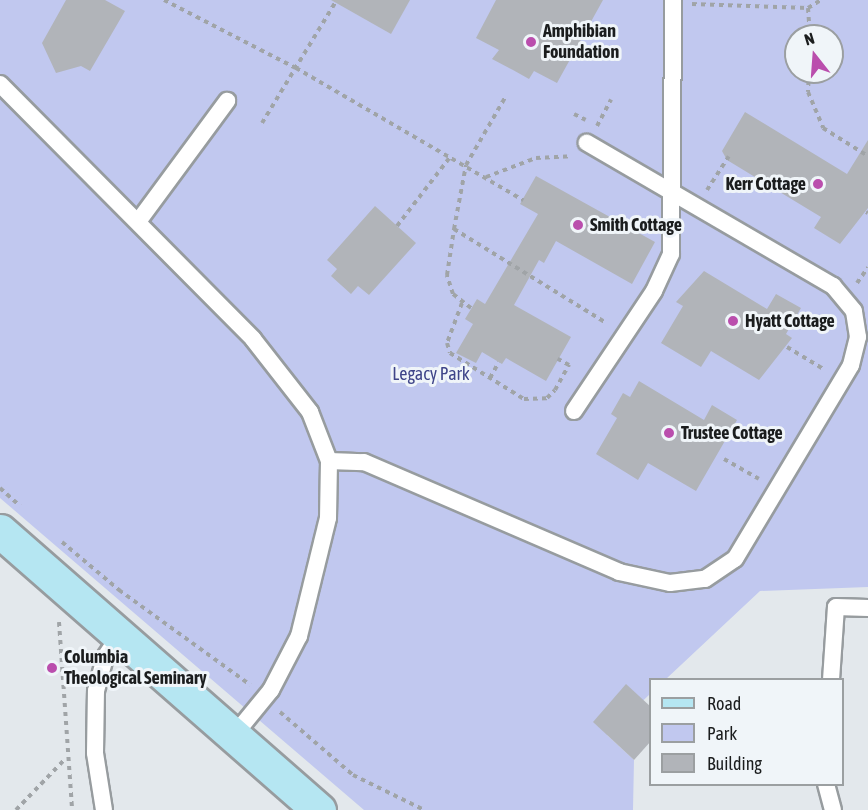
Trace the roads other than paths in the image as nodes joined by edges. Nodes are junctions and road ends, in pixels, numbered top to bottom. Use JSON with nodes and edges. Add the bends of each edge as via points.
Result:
{"nodes":[{"id":1,"x":673,"y":2,"type":"edge"},
{"id":2,"x":0,"y":84,"type":"edge"},
{"id":3,"x":227,"y":101,"type":"dead end"},
{"id":4,"x":587,"y":143,"type":"road end"},
{"id":5,"x":668,"y":187,"type":"junction"},
{"id":6,"x":140,"y":219,"type":"junction"},
{"id":7,"x":574,"y":411,"type":"dead end"},
{"id":8,"x":329,"y":461,"type":"junction"},
{"id":9,"x":0,"y":531,"type":"edge"},
{"id":10,"x":868,"y":608,"type":"edge"},
{"id":11,"x":120,"y":635,"type":"junction"},
{"id":12,"x":831,"y":678,"type":"edge"},
{"id":13,"x":235,"y":734,"type":"junction"},
{"id":14,"x":827,"y":786,"type":"edge"},
{"id":15,"x":104,"y":810,"type":"edge"},
{"id":16,"x":319,"y":810,"type":"edge"},
{"id":17,"x":833,"y":810,"type":"edge"}],
"edges":[{"from":1,"to":5,"type":"lane"},
{"from":2,"to":6,"type":"lane"},
{"from":3,"to":6,"type":"lane"},
{"from":4,"to":5,"type":"lane"},
{"from":5,"to":7,"type":"lane","via":[[671,254],[625,335]]},
{"from":5,"to":8,"type":"lane","via":[[692,206],[844,296],[854,311],[858,337],[841,379],[735,559],[705,579],[670,583],[619,572],[364,462]]},
{"from":6,"to":8,"type":"lane","via":[[253,339],[310,412]]},
{"from":8,"to":13,"type":"lane","via":[[328,518],[299,636],[265,698]]},
{"from":9,"to":11,"type":"main road"},
{"from":10,"to":12,"type":"lane","via":[[836,607]]},
{"from":11,"to":13,"type":"main road"},
{"from":11,"to":15,"type":"lane","via":[[105,657],[96,691],[95,753]]},
{"from":13,"to":16,"type":"main road"},
{"from":14,"to":17,"type":"lane"}]}
